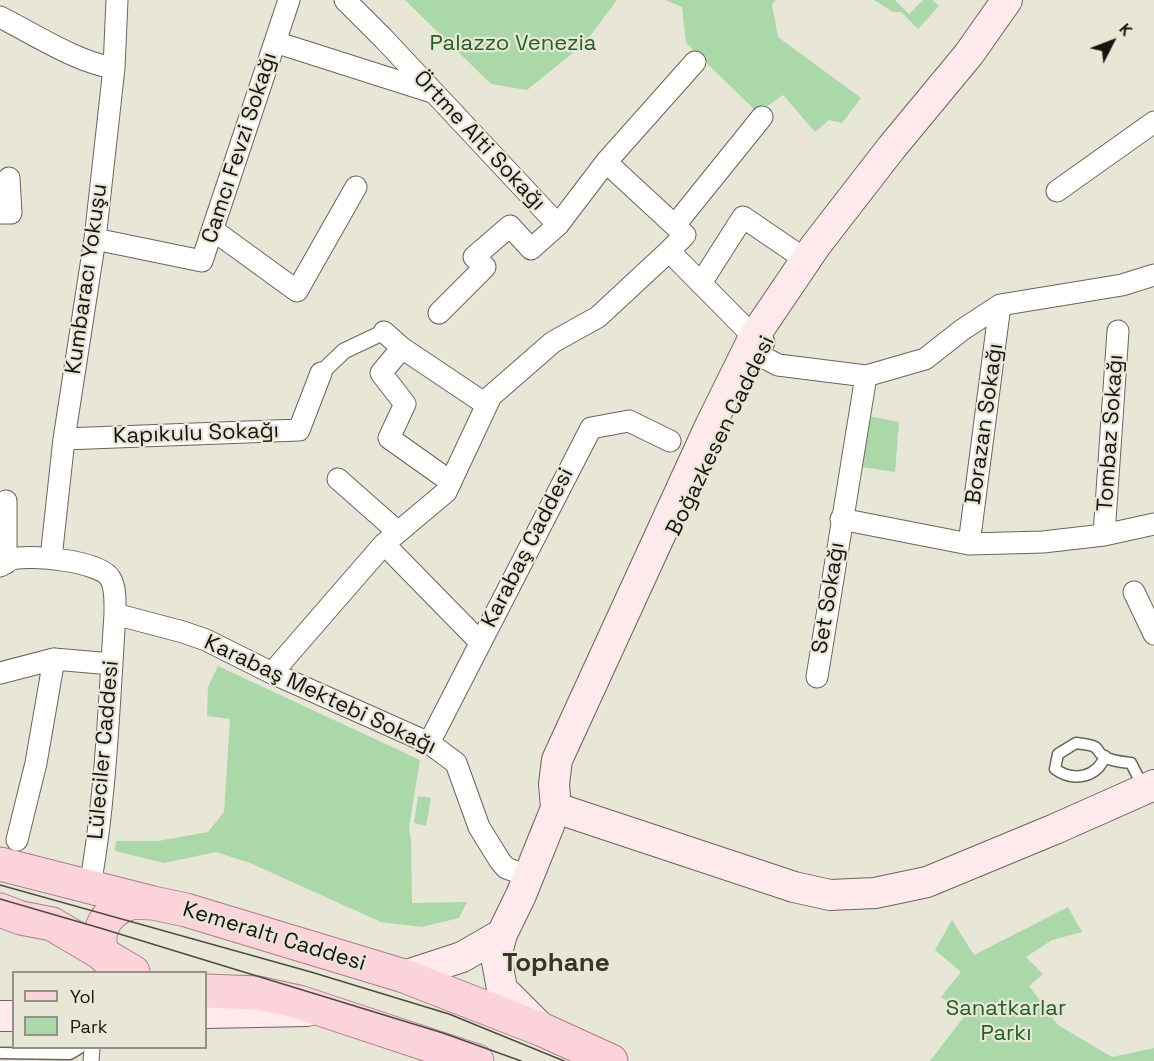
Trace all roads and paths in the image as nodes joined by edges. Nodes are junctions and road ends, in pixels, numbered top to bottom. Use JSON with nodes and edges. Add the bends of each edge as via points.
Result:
{"nodes":[{"id":1,"x":117,"y":0,"type":"edge"},
{"id":2,"x":289,"y":0,"type":"edge"},
{"id":3,"x":345,"y":0,"type":"edge"},
{"id":4,"x":1007,"y":0,"type":"edge"},
{"id":5,"x":1020,"y":0,"type":"edge"},
{"id":6,"x":0,"y":17,"type":"edge"},
{"id":7,"x":275,"y":42,"type":"junction"},
{"id":8,"x":695,"y":62,"type":"dead end"},
{"id":9,"x":114,"y":68,"type":"junction"},
{"id":10,"x":434,"y":92,"type":"junction"},
{"id":11,"x":762,"y":117,"type":"dead end"},
{"id":12,"x":1154,"y":122,"type":"edge"},
{"id":13,"x":606,"y":162,"type":"junction"},
{"id":14,"x":9,"y":178,"type":"dead end"},
{"id":15,"x":356,"y":187,"type":"dead end"},
{"id":16,"x":1057,"y":191,"type":"dead end"},
{"id":17,"x":0,"y":213,"type":"edge"},
{"id":18,"x":558,"y":225,"type":"junction"},
{"id":19,"x":675,"y":225,"type":"junction"},
{"id":20,"x":213,"y":230,"type":"junction"},
{"id":21,"x":95,"y":239,"type":"junction"},
{"id":22,"x":669,"y":251,"type":"junction"},
{"id":23,"x":806,"y":260,"type":"junction"},
{"id":24,"x":1154,"y":275,"type":"edge"},
{"id":25,"x":701,"y":283,"type":"junction"},
{"id":26,"x":1000,"y":305,"type":"junction"},
{"id":27,"x":439,"y":313,"type":"dead end"},
{"id":28,"x":1118,"y":331,"type":"dead end"},
{"id":29,"x":384,"y":332,"type":"joint"},
{"id":30,"x":756,"y":345,"type":"junction"},
{"id":31,"x":402,"y":348,"type":"junction"},
{"id":32,"x":321,"y":374,"type":"joint"},
{"id":33,"x":866,"y":376,"type":"junction"},
{"id":34,"x":487,"y":405,"type":"junction"},
{"id":35,"x":63,"y":439,"type":"junction"},
{"id":36,"x":670,"y":441,"type":"dead end"},
{"id":37,"x":338,"y":479,"type":"dead end"},
{"id":38,"x":451,"y":482,"type":"junction"},
{"id":39,"x":6,"y":501,"type":"dead end"},
{"id":40,"x":841,"y":519,"type":"junction"},
{"id":41,"x":1154,"y":524,"type":"edge"},
{"id":42,"x":1104,"y":535,"type":"junction"},
{"id":43,"x":391,"y":538,"type":"junction"},
{"id":44,"x":969,"y":544,"type":"junction"},
{"id":45,"x":51,"y":558,"type":"junction"},
{"id":46,"x":3,"y":565,"type":"edge"},
{"id":47,"x":1134,"y":592,"type":"dead end"},
{"id":48,"x":115,"y":614,"type":"junction"},
{"id":49,"x":1154,"y":634,"type":"edge"},
{"id":50,"x":480,"y":642,"type":"junction"},
{"id":51,"x":54,"y":659,"type":"junction"},
{"id":52,"x":112,"y":664,"type":"junction"},
{"id":53,"x":0,"y":673,"type":"edge"},
{"id":54,"x":272,"y":673,"type":"junction"},
{"id":55,"x":817,"y":677,"type":"dead end"},
{"id":56,"x":429,"y":743,"type":"junction"},
{"id":57,"x":1105,"y":756,"type":"dead end"},
{"id":58,"x":1149,"y":788,"type":"edge"},
{"id":59,"x":555,"y":796,"type":"junction"},
{"id":60,"x":8,"y":852,"type":"edge"},
{"id":61,"x":528,"y":876,"type":"junction"},
{"id":62,"x":90,"y":886,"type":"junction"},
{"id":63,"x":153,"y":903,"type":"junction"},
{"id":64,"x":0,"y":910,"type":"edge"},
{"id":65,"x":502,"y":934,"type":"junction"},
{"id":66,"x":105,"y":957,"type":"junction"},
{"id":67,"x":131,"y":971,"type":"edge"},
{"id":68,"x":404,"y":976,"type":"junction"},
{"id":69,"x":207,"y":991,"type":"edge"},
{"id":70,"x":321,"y":1011,"type":"junction"},
{"id":71,"x":207,"y":1013,"type":"edge"},
{"id":72,"x":543,"y":1030,"type":"junction"},
{"id":73,"x":77,"y":1049,"type":"edge"},
{"id":74,"x":0,"y":1053,"type":"edge"},
{"id":75,"x":452,"y":1058,"type":"edge"},
{"id":76,"x":611,"y":1061,"type":"edge"}],
"edges":[{"from":1,"to":9,"type":"street","name":"Kumbaracı Yokuşu"},
{"from":2,"to":7,"type":"street","name":"Camcı Fevzi Sokağı"},
{"from":3,"to":10,"type":"street","name":"Örtme Alti Sokağı"},
{"from":4,"to":23,"type":"main road","name":"Boğazkesen Caddesi"},
{"from":5,"to":30,"type":"main road","name":"Boğazkesen Caddesi","via":[[999,33]]},
{"from":6,"to":9,"type":"street","via":[[78,57]]},
{"from":7,"to":10,"type":"street"},
{"from":7,"to":20,"type":"street","name":"Camcı Fevzi Sokağı"},
{"from":8,"to":13,"type":"street","name":"Örtme Alti Sokağı"},
{"from":9,"to":21,"type":"street","name":"Kumbaracı Yokuşu"},
{"from":10,"to":18,"type":"street","name":"Örtme Alti Sokağı"},
{"from":11,"to":19,"type":"street"},
{"from":12,"to":16,"type":"street"},
{"from":13,"to":18,"type":"street","name":"Örtme Alti Sokağı"},
{"from":13,"to":19,"type":"street"},
{"from":14,"to":17,"type":"street","via":[[11,213]]},
{"from":15,"to":20,"type":"street","via":[[297,291]]},
{"from":18,"to":27,"type":"street","via":[[531,249],[510,226],[474,256],[485,267]]},
{"from":19,"to":22,"type":"street","via":[[685,235]]},
{"from":20,"to":21,"type":"street","name":"Camcı Fevzi Sokağı","via":[[202,261]]},
{"from":21,"to":35,"type":"street","name":"Kumbaracı Yokuşu"},
{"from":22,"to":25,"type":"street"},
{"from":22,"to":34,"type":"street","via":[[598,317],[553,342],[491,396]]},
{"from":23,"to":25,"type":"street","via":[[743,217]]},
{"from":23,"to":30,"type":"main road","name":"Boğazkesen Caddesi"},
{"from":24,"to":26,"type":"street","via":[[1122,285]]},
{"from":25,"to":30,"type":"street"},
{"from":26,"to":33,"type":"street","via":[[925,359]]},
{"from":26,"to":44,"type":"street","name":"Borazan Sokağı"},
{"from":28,"to":42,"type":"street","name":"Tombaz Sokağı"},
{"from":29,"to":31,"type":"street"},
{"from":29,"to":32,"type":"street","name":"Kapıkulu Sokağı","via":[[344,351]]},
{"from":30,"to":33,"type":"street","via":[[778,365]]},
{"from":30,"to":59,"type":"main road","name":"Boğazkesen Caddesi"},
{"from":31,"to":34,"type":"street"},
{"from":31,"to":38,"type":"street","via":[[381,374],[405,404],[389,438]]},
{"from":32,"to":35,"type":"street","name":"Kapıkulu Sokağı","via":[[299,430]]},
{"from":33,"to":40,"type":"street","name":"Set Sokağı"},
{"from":34,"to":38,"type":"street"},
{"from":35,"to":45,"type":"street","name":"Kumbaracı Yokuşu"},
{"from":36,"to":50,"type":"street","name":"Karabaş Caddesi","via":[[629,421],[591,428]]},
{"from":37,"to":43,"type":"street"},
{"from":38,"to":43,"type":"street","via":[[446,492]]},
{"from":39,"to":46,"type":"street"},
{"from":40,"to":44,"type":"street"},
{"from":40,"to":55,"type":"street","name":"Set Sokağı"},
{"from":41,"to":42,"type":"street"},
{"from":42,"to":44,"type":"street"},
{"from":43,"to":50,"type":"street"},
{"from":43,"to":54,"type":"street"},
{"from":45,"to":46,"type":"street","name":"Lüleciler Caddesi","via":[[13,559]]},
{"from":45,"to":48,"type":"street","name":"Lüleciler Caddesi","via":[[103,570],[111,578]]},
{"from":47,"to":49,"type":"street"},
{"from":48,"to":52,"type":"street","name":"Lüleciler Caddesi"},
{"from":48,"to":54,"type":"street","name":"Karabaş Mektebi Sokağı","via":[[183,632]]},
{"from":50,"to":56,"type":"street","name":"Karabaş Caddesi"},
{"from":51,"to":52,"type":"street"},
{"from":51,"to":53,"type":"street"},
{"from":51,"to":60,"type":"street","via":[[36,762]]},
{"from":52,"to":62,"type":"street","name":"Lüleciler Caddesi"},
{"from":54,"to":56,"type":"street","name":"Karabaş Mektebi Sokağı"},
{"from":56,"to":61,"type":"street","name":"Karabaş Mektebi Sokağı","via":[[456,763],[479,827],[500,861],[506,868]]},
{"from":57,"to":58,"type":"lane","via":[[1131,763]]},
{"from":58,"to":59,"type":"main road","via":[[927,882],[875,893],[830,895],[794,887]]},
{"from":59,"to":61,"type":"main road","name":"Boğazkesen Caddesi"},
{"from":60,"to":62,"type":"main road","name":"Kemeraltı Caddesi"},
{"from":61,"to":65,"type":"main road","name":"Boğazkesen Caddesi"},
{"from":62,"to":63,"type":"main road","name":"Kemeraltı Caddesi"},
{"from":63,"to":66,"type":"main road","via":[[125,904],[109,915],[100,928]]},
{"from":63,"to":68,"type":"main road","name":"Kemeraltı Caddesi"},
{"from":64,"to":66,"type":"main road","via":[[52,924]]},
{"from":65,"to":68,"type":"main road","via":[[462,957]]},
{"from":65,"to":72,"type":"main road","name":"Boğazkesen Caddesi","via":[[496,956],[502,989]]},
{"from":66,"to":67,"type":"main road"},
{"from":68,"to":72,"type":"main road","name":"Kemeraltı Caddesi"},
{"from":69,"to":70,"type":"main road","via":[[258,993]]},
{"from":70,"to":71,"type":"main road"},
{"from":70,"to":75,"type":"main road"},
{"from":72,"to":76,"type":"main road","name":"Kemeraltı Caddesi"},
{"from":73,"to":74,"type":"lane","via":[[70,1054]]}]}
